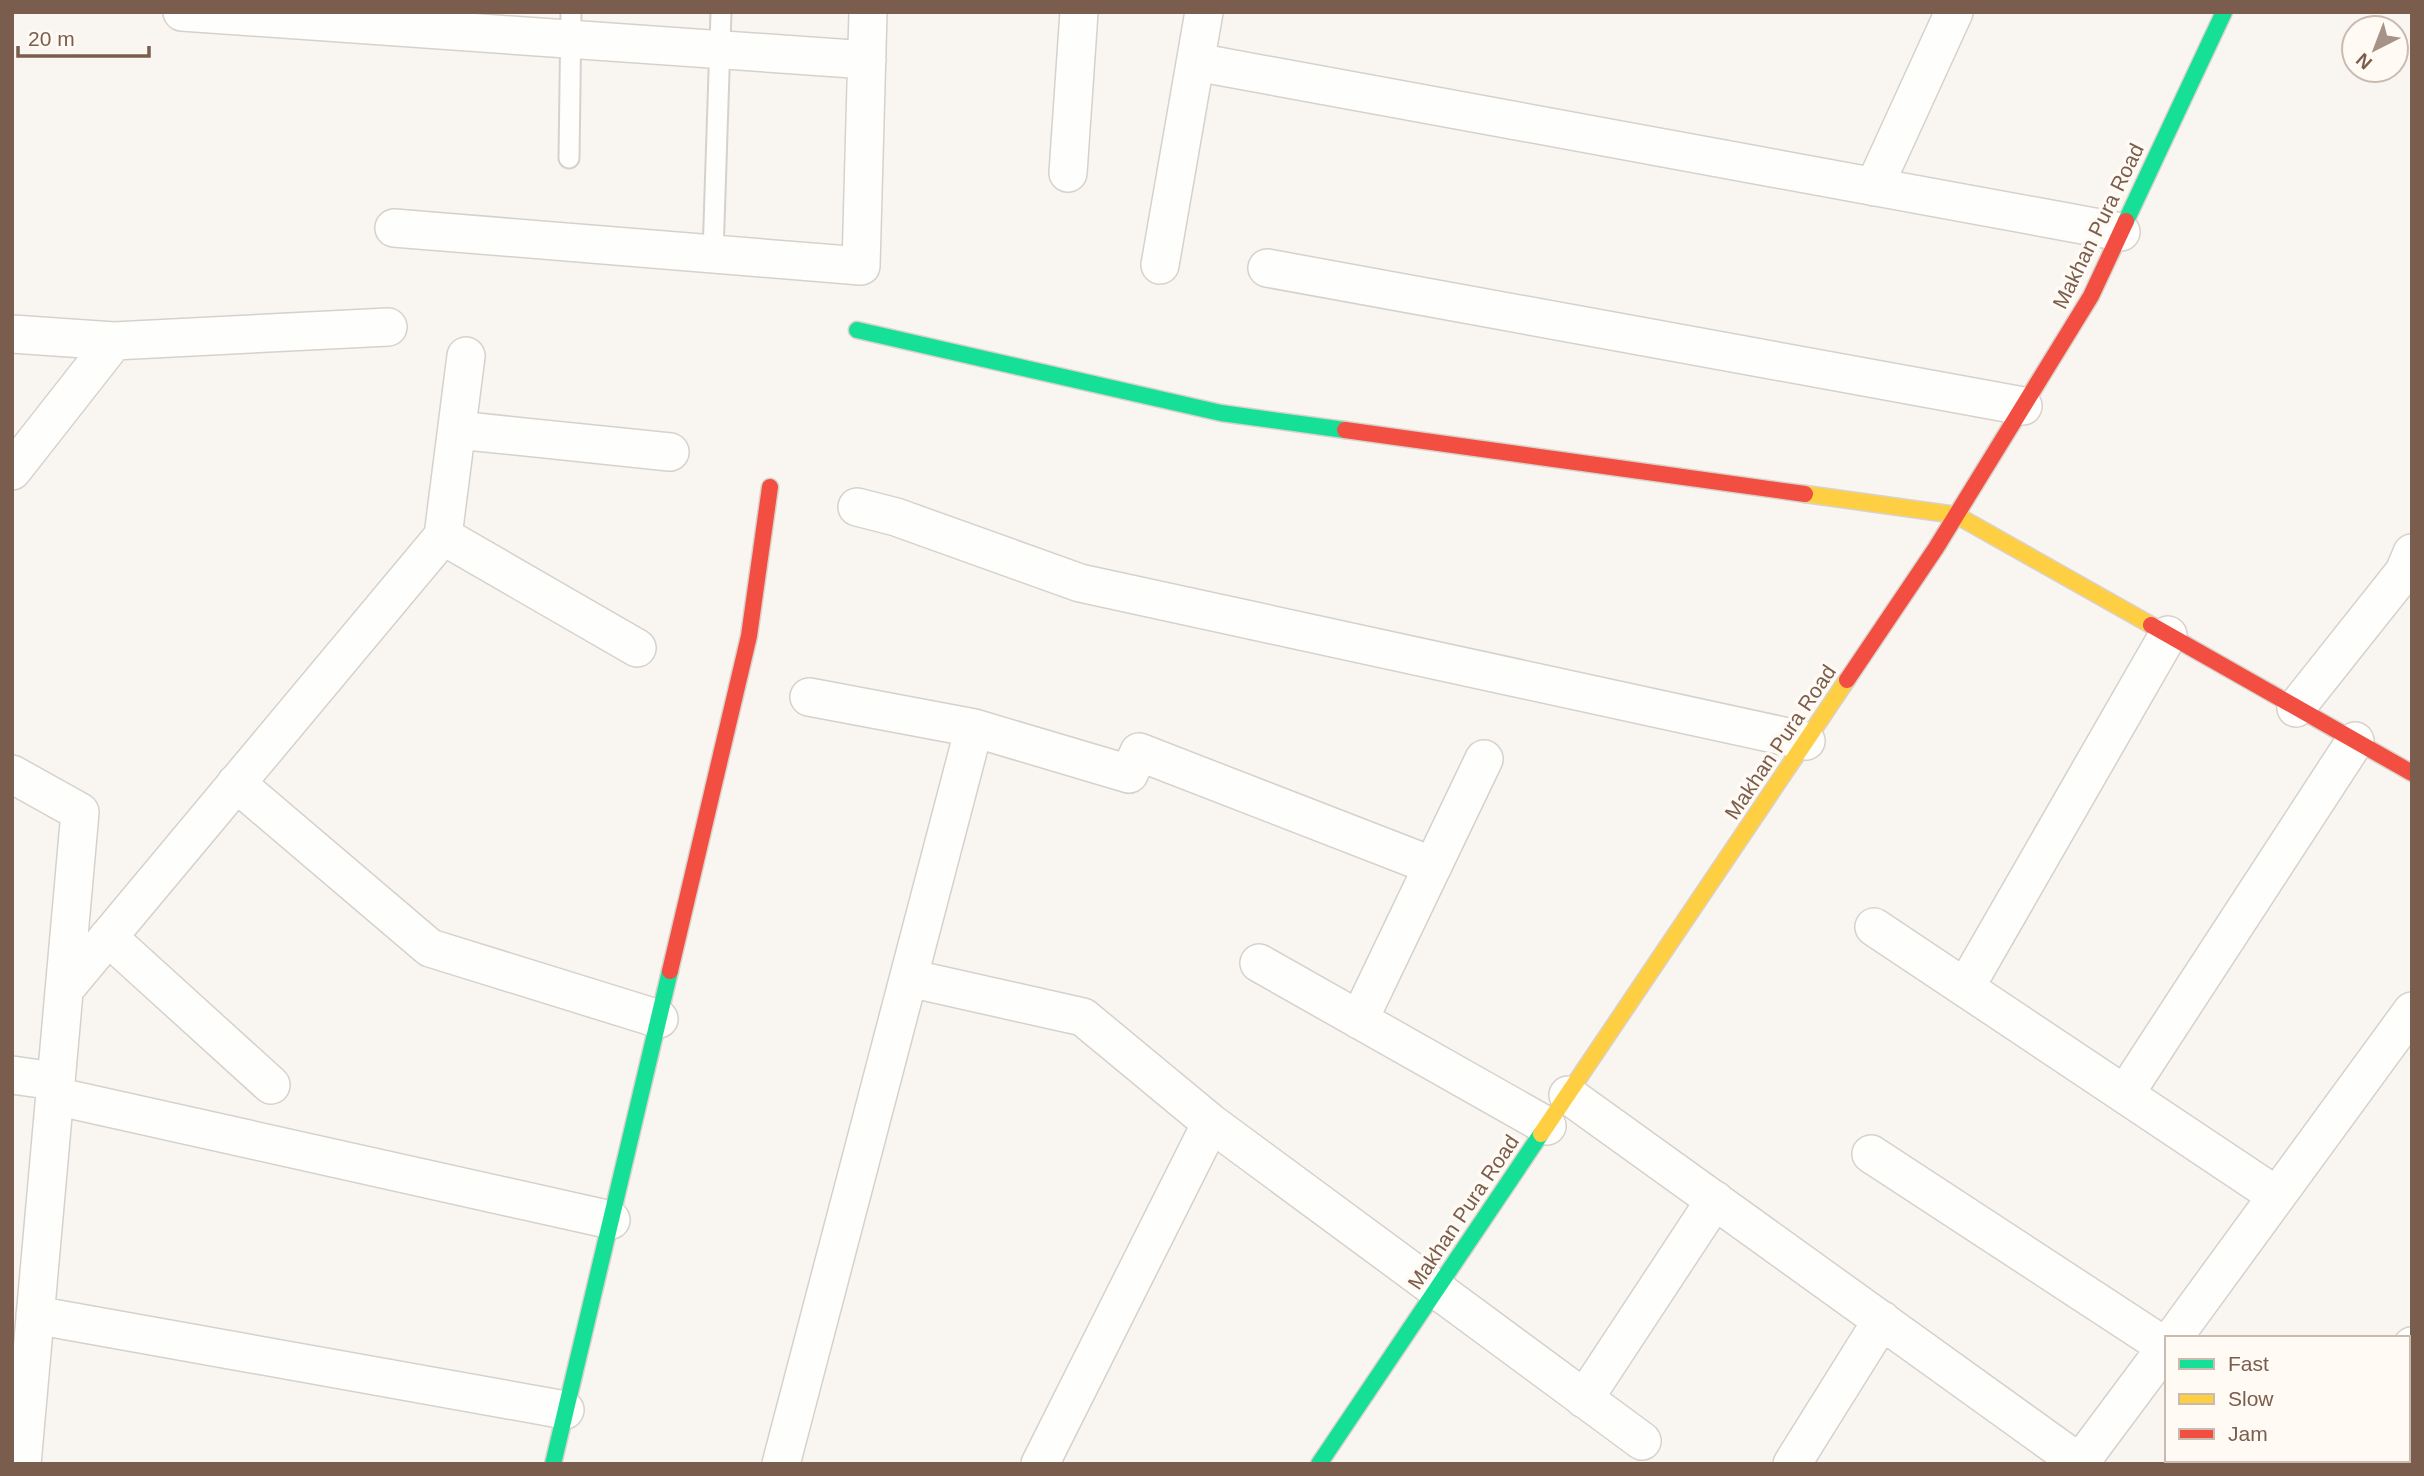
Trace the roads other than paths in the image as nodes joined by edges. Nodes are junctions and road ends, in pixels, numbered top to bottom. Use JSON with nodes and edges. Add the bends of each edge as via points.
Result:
{"nodes":[{"id":1,"x":183,"y":12,"type":"edge"},
{"id":2,"x":721,"y":12,"type":"edge"},
{"id":3,"x":868,"y":12,"type":"edge"},
{"id":4,"x":1079,"y":12,"type":"edge"},
{"id":5,"x":1204,"y":12,"type":"edge"},
{"id":6,"x":1954,"y":12,"type":"edge"},
{"id":7,"x":2224,"y":12,"type":"edge"},
{"id":8,"x":411,"y":20,"type":"edge"},
{"id":9,"x":571,"y":26,"type":"edge"},
{"id":10,"x":720,"y":50,"type":"junction"},
{"id":11,"x":867,"y":60,"type":"junction"},
{"id":12,"x":1196,"y":62,"type":"junction"},
{"id":13,"x":569,"y":158,"type":"dead end"},
{"id":14,"x":1068,"y":173,"type":"dead end"},
{"id":15,"x":1874,"y":187,"type":"junction"},
{"id":16,"x":394,"y":228,"type":"dead end"},
{"id":17,"x":2121,"y":232,"type":"junction"},
{"id":18,"x":713,"y":254,"type":"junction"},
{"id":19,"x":1160,"y":265,"type":"dead end"},
{"id":20,"x":1267,"y":268,"type":"dead end"},
{"id":21,"x":388,"y":327,"type":"dead end"},
{"id":22,"x":857,"y":330,"type":"dead end"},
{"id":23,"x":12,"y":334,"type":"edge"},
{"id":24,"x":114,"y":341,"type":"junction"},
{"id":25,"x":466,"y":356,"type":"dead end"},
{"id":26,"x":2023,"y":406,"type":"junction"},
{"id":27,"x":457,"y":430,"type":"junction"},
{"id":28,"x":670,"y":452,"type":"dead end"},
{"id":29,"x":12,"y":471,"type":"edge"},
{"id":30,"x":770,"y":487,"type":"dead end"},
{"id":31,"x":857,"y":507,"type":"dead end"},
{"id":32,"x":1956,"y":515,"type":"junction"},
{"id":33,"x":443,"y":536,"type":"junction"},
{"id":34,"x":2412,"y":553,"type":"edge"},
{"id":35,"x":2168,"y":635,"type":"junction"},
{"id":36,"x":637,"y":648,"type":"dead end"},
{"id":37,"x":809,"y":697,"type":"dead end"},
{"id":38,"x":2296,"y":708,"type":"junction"},
{"id":39,"x":974,"y":728,"type":"junction"},
{"id":40,"x":1806,"y":741,"type":"junction"},
{"id":41,"x":2355,"y":741,"type":"junction"},
{"id":42,"x":1484,"y":759,"type":"dead end"},
{"id":43,"x":2412,"y":773,"type":"edge"},
{"id":44,"x":12,"y":774,"type":"edge"},
{"id":45,"x":236,"y":783,"type":"junction"},
{"id":46,"x":1433,"y":866,"type":"junction"},
{"id":47,"x":1874,"y":927,"type":"dead end"},
{"id":48,"x":108,"y":937,"type":"junction"},
{"id":49,"x":1259,"y":963,"type":"dead end"},
{"id":50,"x":909,"y":978,"type":"junction"},
{"id":51,"x":1965,"y":988,"type":"junction"},
{"id":52,"x":64,"y":990,"type":"junction"},
{"id":53,"x":2412,"y":1011,"type":"edge"},
{"id":54,"x":659,"y":1019,"type":"junction"},
{"id":55,"x":1359,"y":1020,"type":"junction"},
{"id":56,"x":12,"y":1075,"type":"edge"},
{"id":57,"x":271,"y":1084,"type":"dead end"},
{"id":58,"x":55,"y":1088,"type":"junction"},
{"id":59,"x":2125,"y":1094,"type":"junction"},
{"id":60,"x":1568,"y":1095,"type":"junction"},
{"id":61,"x":1211,"y":1123,"type":"junction"},
{"id":62,"x":1547,"y":1126,"type":"junction"},
{"id":63,"x":1871,"y":1154,"type":"dead end"},
{"id":64,"x":2277,"y":1196,"type":"junction"},
{"id":65,"x":1715,"y":1200,"type":"junction"},
{"id":66,"x":611,"y":1220,"type":"junction"},
{"id":67,"x":1436,"y":1289,"type":"junction"},
{"id":68,"x":35,"y":1315,"type":"junction"},
{"id":69,"x":1882,"y":1320,"type":"junction"},
{"id":70,"x":2174,"y":1336,"type":"edge"},
{"id":71,"x":2165,"y":1345,"type":"edge"},
{"id":72,"x":2165,"y":1349,"type":"edge"},
{"id":73,"x":1584,"y":1399,"type":"junction"},
{"id":74,"x":565,"y":1410,"type":"junction"},
{"id":75,"x":1642,"y":1441,"type":"dead end"},
{"id":76,"x":1324,"y":1462,"type":"edge"},
{"id":77,"x":2080,"y":1463,"type":"edge"},
{"id":78,"x":22,"y":1464,"type":"edge"},
{"id":79,"x":553,"y":1464,"type":"edge"},
{"id":80,"x":781,"y":1464,"type":"edge"},
{"id":81,"x":1040,"y":1464,"type":"edge"},
{"id":82,"x":1791,"y":1464,"type":"edge"}],
"edges":[{"from":1,"to":8,"type":"street"},
{"from":2,"to":10,"type":"lane"},
{"from":3,"to":11,"type":"street"},
{"from":4,"to":14,"type":"street"},
{"from":5,"to":12,"type":"street"},
{"from":6,"to":15,"type":"street"},
{"from":7,"to":17,"type":"street","name":"Makhan Pura Road"},
{"from":8,"to":9,"type":"street"},
{"from":9,"to":10,"type":"street"},
{"from":9,"to":13,"type":"lane"},
{"from":10,"to":11,"type":"street"},
{"from":10,"to":18,"type":"lane"},
{"from":11,"to":18,"type":"street","via":[[861,266]]},
{"from":12,"to":15,"type":"street"},
{"from":12,"to":19,"type":"street"},
{"from":15,"to":17,"type":"street"},
{"from":16,"to":18,"type":"street"},
{"from":17,"to":26,"type":"street","name":"Makhan Pura Road","via":[[2091,296]]},
{"from":20,"to":26,"type":"street"},
{"from":21,"to":24,"type":"street"},
{"from":22,"to":32,"type":"street","via":[[1221,413]]},
{"from":23,"to":24,"type":"street"},
{"from":24,"to":29,"type":"street"},
{"from":25,"to":27,"type":"street"},
{"from":26,"to":32,"type":"street","name":"Makhan Pura Road"},
{"from":27,"to":28,"type":"street"},
{"from":27,"to":33,"type":"street"},
{"from":30,"to":54,"type":"street","via":[[749,636]]},
{"from":31,"to":40,"type":"street","via":[[1080,583]]},
{"from":32,"to":35,"type":"street"},
{"from":32,"to":40,"type":"street","name":"Makhan Pura Road"},
{"from":33,"to":36,"type":"street"},
{"from":33,"to":45,"type":"street"},
{"from":34,"to":38,"type":"street","via":[[2404,572]]},
{"from":35,"to":38,"type":"street"},
{"from":35,"to":51,"type":"street"},
{"from":37,"to":39,"type":"street"},
{"from":38,"to":41,"type":"street"},
{"from":39,"to":46,"type":"street","via":[[1129,774],[1139,752]]},
{"from":39,"to":50,"type":"street"},
{"from":40,"to":60,"type":"street","name":"Makhan Pura Road"},
{"from":41,"to":43,"type":"street"},
{"from":41,"to":59,"type":"street"},
{"from":42,"to":46,"type":"street"},
{"from":44,"to":52,"type":"street","via":[[80,812]]},
{"from":45,"to":48,"type":"street"},
{"from":45,"to":54,"type":"street","via":[[430,948]]},
{"from":46,"to":55,"type":"street"},
{"from":47,"to":51,"type":"street"},
{"from":48,"to":52,"type":"street"},
{"from":48,"to":57,"type":"street"},
{"from":49,"to":55,"type":"street"},
{"from":50,"to":61,"type":"street","via":[[1083,1017]]},
{"from":50,"to":80,"type":"street"},
{"from":51,"to":59,"type":"street"},
{"from":52,"to":58,"type":"street"},
{"from":53,"to":64,"type":"street"},
{"from":54,"to":66,"type":"street"},
{"from":55,"to":62,"type":"street"},
{"from":56,"to":58,"type":"street"},
{"from":58,"to":66,"type":"street"},
{"from":58,"to":68,"type":"street"},
{"from":59,"to":64,"type":"street"},
{"from":60,"to":62,"type":"street","name":"Makhan Pura Road"},
{"from":60,"to":65,"type":"street"},
{"from":61,"to":67,"type":"street"},
{"from":61,"to":81,"type":"street"},
{"from":62,"to":67,"type":"street","name":"Makhan Pura Road"},
{"from":63,"to":71,"type":"street"},
{"from":64,"to":70,"type":"street"},
{"from":65,"to":69,"type":"street"},
{"from":65,"to":73,"type":"street"},
{"from":66,"to":74,"type":"street"},
{"from":67,"to":73,"type":"street"},
{"from":67,"to":76,"type":"street","name":"Makhan Pura Road"},
{"from":68,"to":74,"type":"street"},
{"from":68,"to":78,"type":"street"},
{"from":69,"to":77,"type":"street"},
{"from":69,"to":82,"type":"street"},
{"from":72,"to":77,"type":"street"},
{"from":73,"to":75,"type":"street"},
{"from":74,"to":79,"type":"street"}]}
